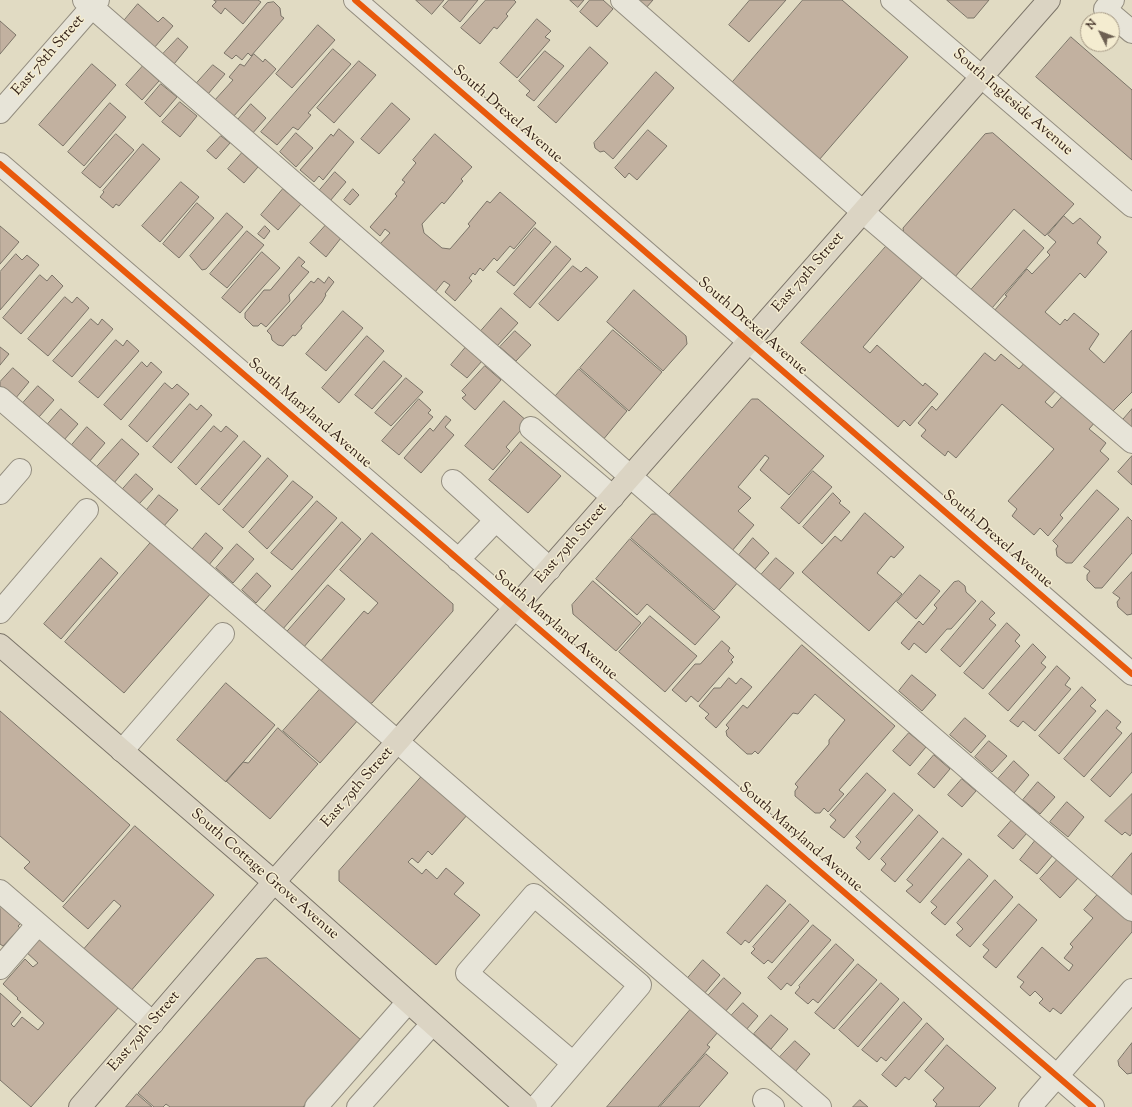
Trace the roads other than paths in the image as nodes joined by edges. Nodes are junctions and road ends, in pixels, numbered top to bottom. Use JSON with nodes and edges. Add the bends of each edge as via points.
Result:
{"nodes":[{"id":1,"x":354,"y":0,"type":"edge"},
{"id":2,"x":622,"y":0,"type":"edge"},
{"id":3,"x":892,"y":0,"type":"edge"},
{"id":4,"x":1049,"y":0,"type":"edge"},
{"id":5,"x":1113,"y":0,"type":"edge"},
{"id":6,"x":91,"y":2,"type":"edge"},
{"id":7,"x":1132,"y":32,"type":"edge"},
{"id":8,"x":982,"y":77,"type":"junction"},
{"id":9,"x":0,"y":112,"type":"edge"},
{"id":10,"x":0,"y":164,"type":"edge"},
{"id":11,"x":1132,"y":206,"type":"edge"},
{"id":12,"x":863,"y":212,"type":"junction"},
{"id":13,"x":749,"y":342,"type":"junction"},
{"id":14,"x":0,"y":398,"type":"edge"},
{"id":15,"x":531,"y":428,"type":"dead end"},
{"id":16,"x":1132,"y":442,"type":"edge"},
{"id":17,"x":20,"y":470,"type":"dead end"},
{"id":18,"x":631,"y":477,"type":"junction"},
{"id":19,"x":453,"y":480,"type":"dead end"},
{"id":20,"x":0,"y":493,"type":"edge"},
{"id":21,"x":613,"y":497,"type":"junction"},
{"id":22,"x":87,"y":510,"type":"dead end"},
{"id":23,"x":496,"y":520,"type":"junction"},
{"id":24,"x":458,"y":560,"type":"junction"},
{"id":25,"x":550,"y":569,"type":"junction"},
{"id":26,"x":515,"y":609,"type":"junction"},
{"id":27,"x":0,"y":612,"type":"edge"},
{"id":28,"x":223,"y":634,"type":"dead end"},
{"id":29,"x":0,"y":645,"type":"edge"},
{"id":30,"x":1132,"y":674,"type":"edge"},
{"id":31,"x":397,"y":743,"type":"junction"},
{"id":32,"x":122,"y":751,"type":"junction"},
{"id":33,"x":274,"y":882,"type":"junction"},
{"id":34,"x":0,"y":891,"type":"edge"},
{"id":35,"x":1132,"y":910,"type":"edge"},
{"id":36,"x":38,"y":924,"type":"junction"},
{"id":37,"x":0,"y":968,"type":"edge"},
{"id":38,"x":1132,"y":990,"type":"edge"},
{"id":39,"x":408,"y":1002,"type":"junction"},
{"id":40,"x":153,"y":1023,"type":"junction"},
{"id":41,"x":432,"y":1024,"type":"junction"},
{"id":42,"x":573,"y":1064,"type":"junction"},
{"id":43,"x":1057,"y":1076,"type":"junction"},
{"id":44,"x":80,"y":1107,"type":"edge"},
{"id":45,"x":316,"y":1107,"type":"edge"},
{"id":46,"x":358,"y":1107,"type":"edge"},
{"id":47,"x":526,"y":1107,"type":"edge"},
{"id":48,"x":536,"y":1107,"type":"edge"},
{"id":49,"x":820,"y":1107,"type":"edge"},
{"id":50,"x":1030,"y":1107,"type":"edge"},
{"id":51,"x":1093,"y":1107,"type":"edge"}],
"edges":[{"from":1,"to":13,"type":"street","name":"South Drexel Avenue"},
{"from":2,"to":12,"type":"street"},
{"from":3,"to":8,"type":"street","name":"South Ingleside Avenue"},
{"from":4,"to":8,"type":"main road","name":"East 79th Street"},
{"from":5,"to":7,"type":"street","via":[[1105,9]]},
{"from":6,"to":9,"type":"street","name":"East 78th Street"},
{"from":6,"to":18,"type":"street"},
{"from":8,"to":11,"type":"street","name":"South Ingleside Avenue"},
{"from":8,"to":12,"type":"main road","name":"East 79th Street"},
{"from":10,"to":24,"type":"street","name":"South Maryland Avenue"},
{"from":12,"to":13,"type":"main road","name":"East 79th Street"},
{"from":12,"to":16,"type":"street"},
{"from":13,"to":18,"type":"main road","name":"East 79th Street"},
{"from":13,"to":30,"type":"street","name":"South Drexel Avenue"},
{"from":14,"to":31,"type":"street"},
{"from":15,"to":21,"type":"street"},
{"from":17,"to":20,"type":"street"},
{"from":18,"to":21,"type":"main road","name":"East 79th Street"},
{"from":18,"to":35,"type":"street"},
{"from":19,"to":23,"type":"street"},
{"from":21,"to":25,"type":"main road","name":"East 79th Street"},
{"from":22,"to":27,"type":"street"},
{"from":23,"to":24,"type":"street"},
{"from":23,"to":25,"type":"street"},
{"from":24,"to":26,"type":"street","name":"South Maryland Avenue"},
{"from":25,"to":26,"type":"main road","name":"East 79th Street"},
{"from":26,"to":31,"type":"main road","name":"East 79th Street"},
{"from":26,"to":43,"type":"street","name":"South Maryland Avenue"},
{"from":28,"to":32,"type":"street"},
{"from":29,"to":32,"type":"main road","name":"South Cottage Grove Avenue"},
{"from":31,"to":33,"type":"main road","name":"East 79th Street"},
{"from":31,"to":49,"type":"street"},
{"from":32,"to":33,"type":"main road","name":"South Cottage Grove Avenue"},
{"from":33,"to":39,"type":"main road","name":"South Cottage Grove Avenue"},
{"from":33,"to":40,"type":"main road","name":"East 79th Street"},
{"from":34,"to":36,"type":"street"},
{"from":36,"to":37,"type":"street"},
{"from":36,"to":40,"type":"street"},
{"from":38,"to":43,"type":"street"},
{"from":39,"to":41,"type":"main road","name":"South Cottage Grove Avenue"},
{"from":39,"to":45,"type":"street"},
{"from":40,"to":44,"type":"main road","name":"East 79th Street"},
{"from":41,"to":46,"type":"street"},
{"from":41,"to":47,"type":"main road","name":"South Cottage Grove Avenue"},
{"from":42,"to":42,"type":"street","via":[[467,973],[534,895],[640,985]]},
{"from":42,"to":48,"type":"street"},
{"from":43,"to":50,"type":"street"},
{"from":43,"to":51,"type":"street","name":"South Maryland Avenue"}]}
